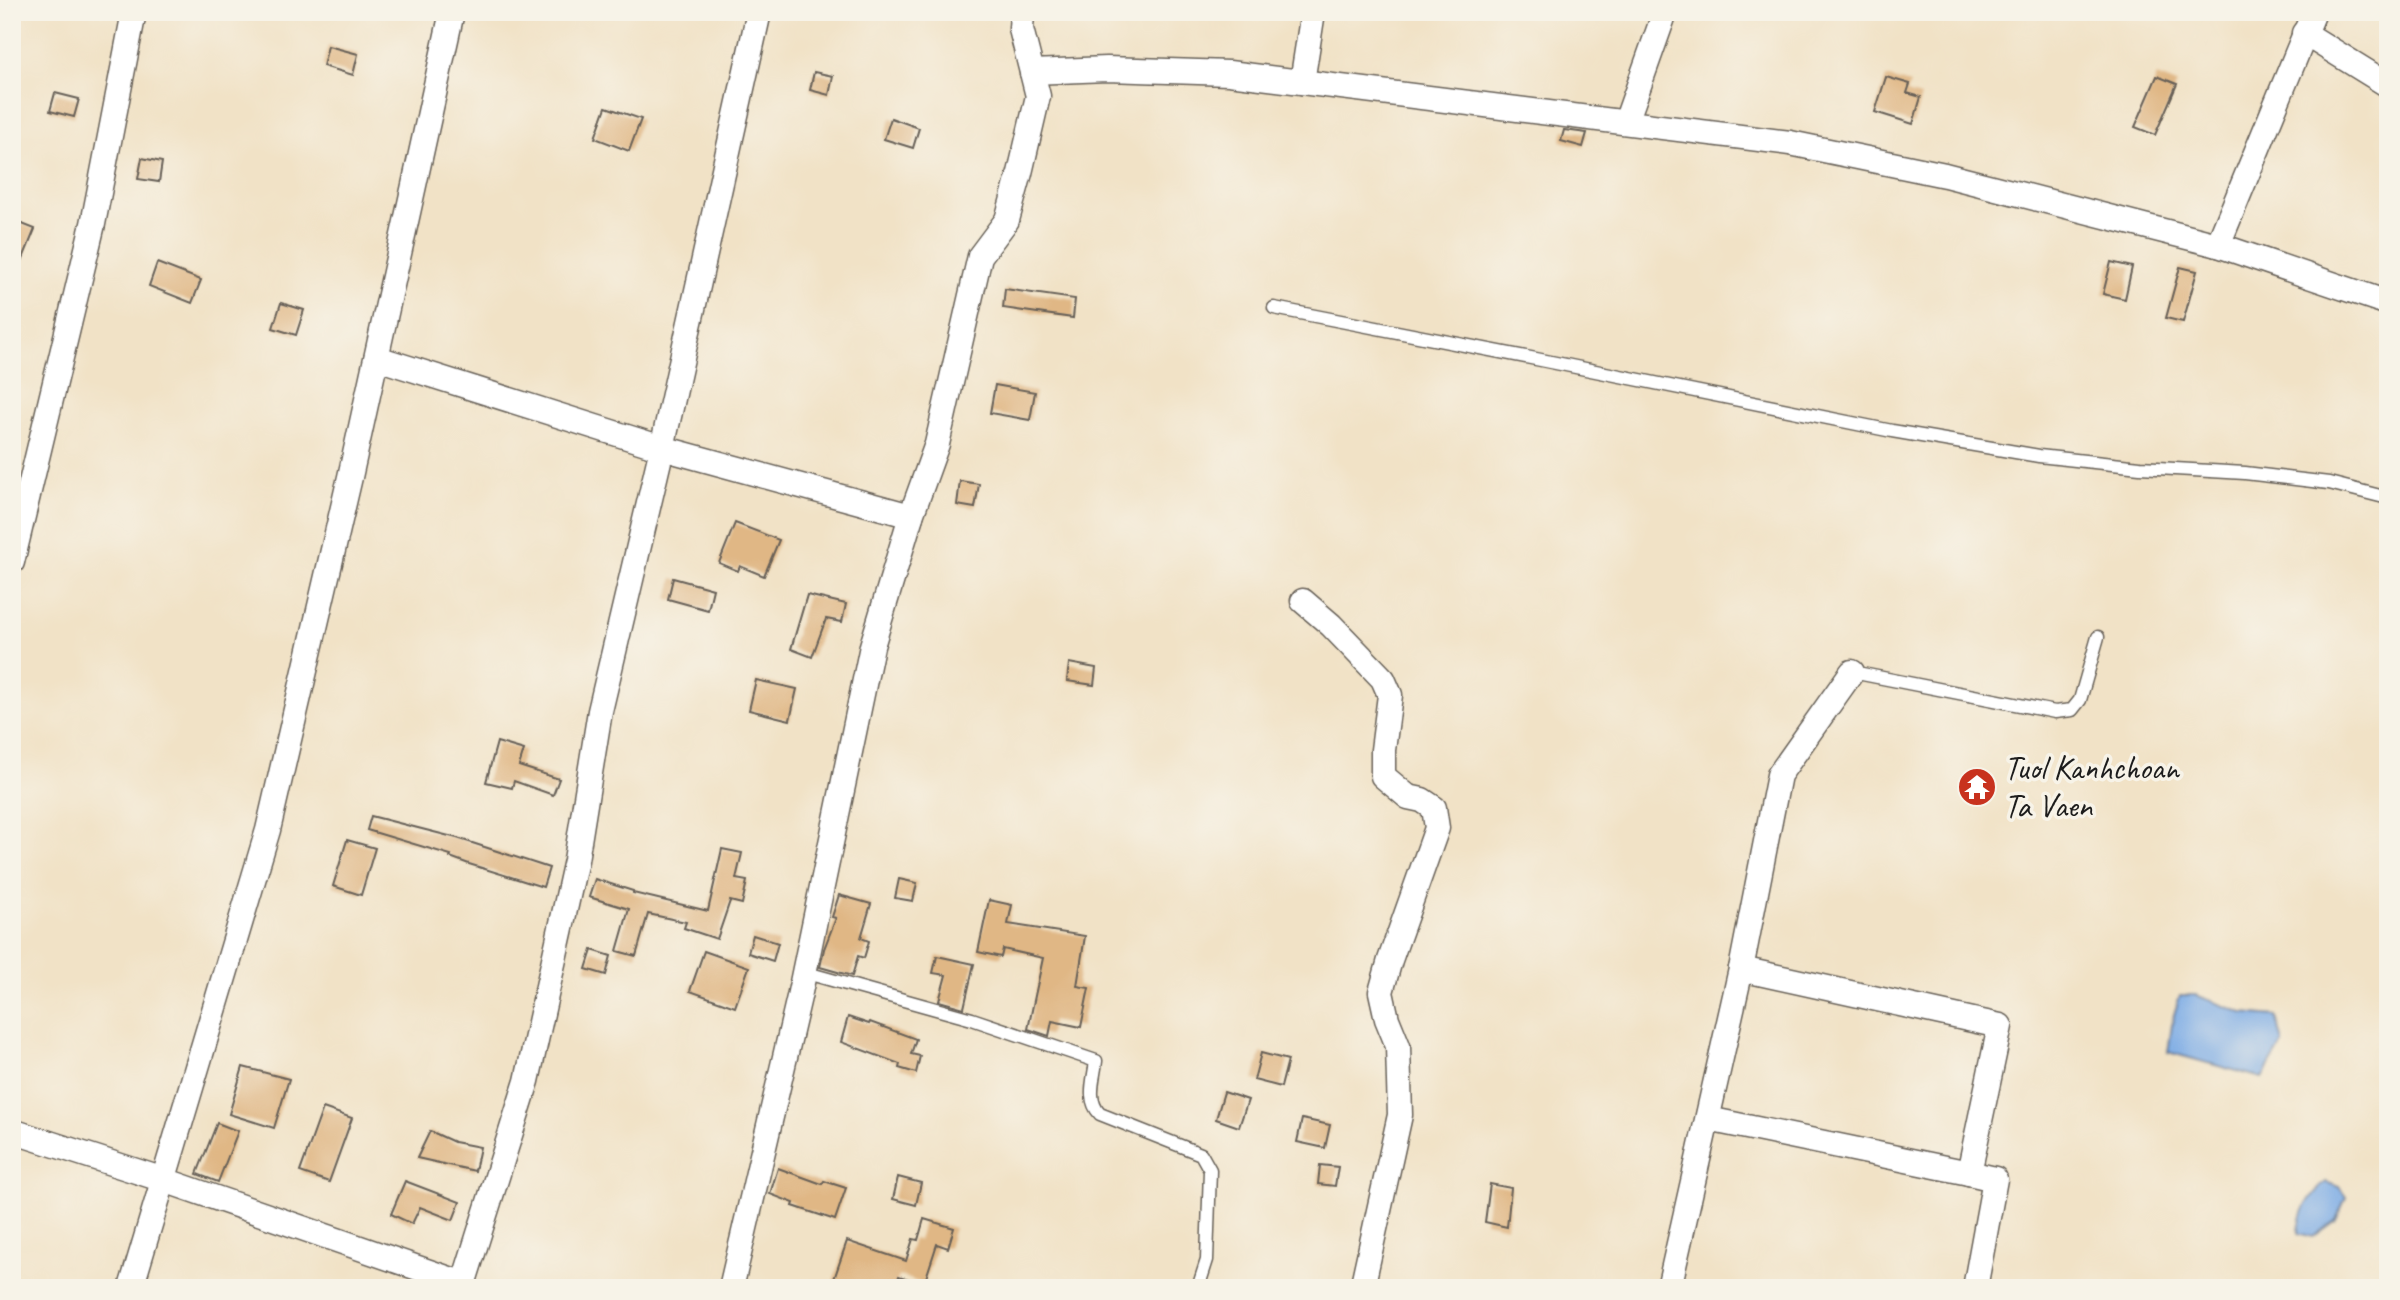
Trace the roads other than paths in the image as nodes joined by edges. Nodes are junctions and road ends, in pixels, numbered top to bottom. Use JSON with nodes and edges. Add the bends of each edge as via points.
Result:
{"nodes":[{"id":1,"x":134,"y":12,"type":"edge"},
{"id":2,"x":452,"y":12,"type":"edge"},
{"id":3,"x":759,"y":12,"type":"edge"},
{"id":4,"x":1022,"y":12,"type":"edge"},
{"id":5,"x":1313,"y":12,"type":"edge"},
{"id":6,"x":1665,"y":12,"type":"edge"},
{"id":7,"x":2309,"y":23,"type":"edge"},
{"id":8,"x":1032,"y":72,"type":"junction"},
{"id":9,"x":1302,"y":82,"type":"junction"},
{"id":10,"x":2388,"y":85,"type":"edge"},
{"id":11,"x":1626,"y":122,"type":"junction"},
{"id":12,"x":2218,"y":245,"type":"junction"},
{"id":13,"x":2388,"y":303,"type":"edge"},
{"id":14,"x":1274,"y":308,"type":"dead end"},
{"id":15,"x":377,"y":358,"type":"junction"},
{"id":16,"x":662,"y":447,"type":"junction"},
{"id":17,"x":2388,"y":498,"type":"edge"},
{"id":18,"x":911,"y":516,"type":"junction"},
{"id":19,"x":12,"y":562,"type":"edge"},
{"id":20,"x":1303,"y":601,"type":"dead end"},
{"id":21,"x":2098,"y":637,"type":"dead end"},
{"id":22,"x":1852,"y":672,"type":"joint"},
{"id":23,"x":1741,"y":969,"type":"junction"},
{"id":24,"x":803,"y":972,"type":"junction"},
{"id":25,"x":1708,"y":1119,"type":"junction"},
{"id":26,"x":12,"y":1131,"type":"edge"},
{"id":27,"x":1969,"y":1173,"type":"junction"},
{"id":28,"x":164,"y":1180,"type":"junction"},
{"id":29,"x":463,"y":1286,"type":"edge"},
{"id":30,"x":131,"y":1288,"type":"edge"},
{"id":31,"x":731,"y":1288,"type":"edge"},
{"id":32,"x":1198,"y":1288,"type":"edge"},
{"id":33,"x":1362,"y":1288,"type":"edge"},
{"id":34,"x":1669,"y":1288,"type":"edge"},
{"id":35,"x":1975,"y":1288,"type":"edge"}],
"edges":[{"from":1,"to":19,"type":"street","via":[[93,224]]},
{"from":2,"to":15,"type":"street"},
{"from":3,"to":16,"type":"street"},
{"from":4,"to":8,"type":"street","via":[[1021,29]]},
{"from":5,"to":9,"type":"street"},
{"from":6,"to":11,"type":"street"},
{"from":7,"to":10,"type":"street"},
{"from":7,"to":12,"type":"street"},
{"from":8,"to":9,"type":"street","via":[[1215,72]]},
{"from":8,"to":18,"type":"street","via":[[1038,96],[1007,220],[980,256],[937,444]]},
{"from":9,"to":11,"type":"street"},
{"from":11,"to":12,"type":"street","via":[[1790,144],[1945,175]]},
{"from":12,"to":13,"type":"street"},
{"from":14,"to":17,"type":"lane","via":[[1892,431],[2039,456],[2329,483]]},
{"from":15,"to":16,"type":"street"},
{"from":15,"to":28,"type":"street","via":[[268,830]]},
{"from":16,"to":18,"type":"street"},
{"from":16,"to":29,"type":"street","via":[[600,711],[576,860],[527,1081]]},
{"from":18,"to":24,"type":"street","via":[[872,646]]},
{"from":20,"to":33,"type":"street","via":[[1383,679],[1390,695],[1383,776],[1408,797],[1434,808],[1437,828],[1381,992],[1398,1046],[1400,1115]]},
{"from":21,"to":22,"type":"lane","via":[[2080,700],[2072,710],[2055,712]]},
{"from":22,"to":23,"type":"street","via":[[1779,775]]},
{"from":23,"to":25,"type":"street"},
{"from":23,"to":27,"type":"street","via":[[2000,1026]]},
{"from":24,"to":31,"type":"street"},
{"from":24,"to":32,"type":"lane","via":[[972,1019],[1096,1061],[1091,1099],[1100,1114],[1200,1154],[1210,1170],[1207,1260]]},
{"from":25,"to":27,"type":"street"},
{"from":25,"to":34,"type":"street"},
{"from":26,"to":28,"type":"street"},
{"from":27,"to":35,"type":"street","via":[[1995,1179]]},
{"from":28,"to":29,"type":"street"},
{"from":28,"to":30,"type":"street"}]}
